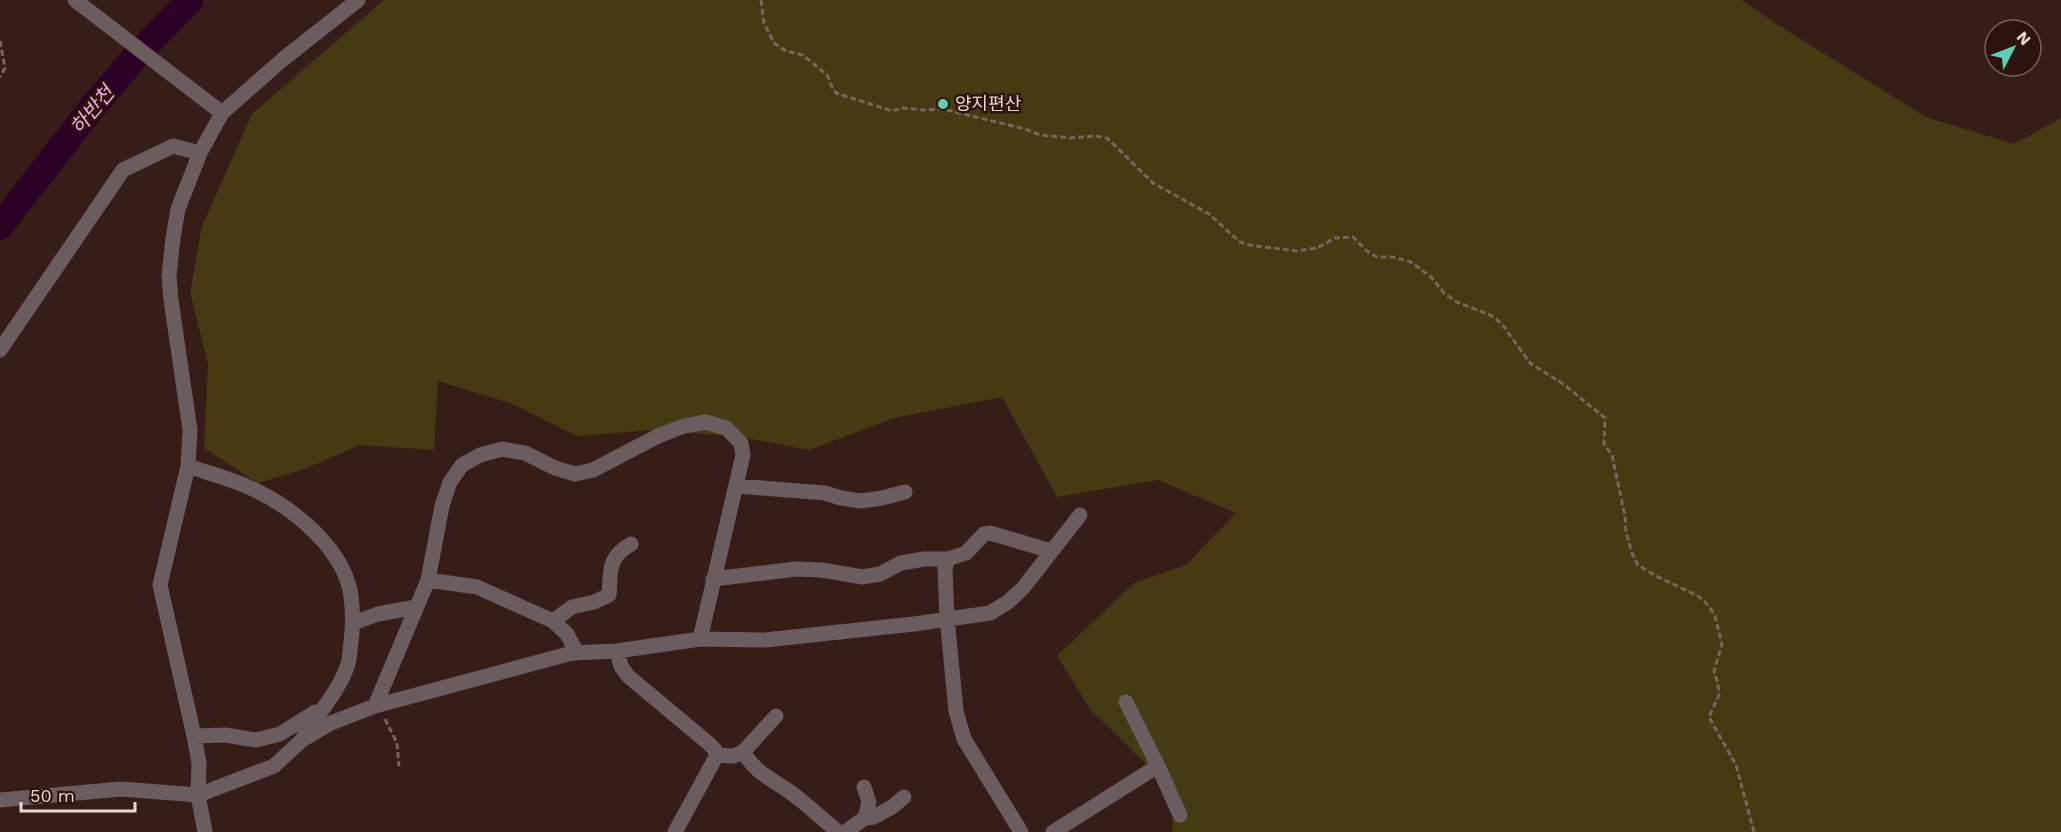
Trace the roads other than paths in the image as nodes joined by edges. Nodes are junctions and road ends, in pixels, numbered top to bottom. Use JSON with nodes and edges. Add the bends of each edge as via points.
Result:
{"nodes":[{"id":1,"x":75,"y":0,"type":"edge"},
{"id":2,"x":358,"y":0,"type":"edge"},
{"id":3,"x":222,"y":113,"type":"junction"},
{"id":4,"x":200,"y":153,"type":"junction"},
{"id":5,"x":0,"y":350,"type":"edge"},
{"id":6,"x":188,"y":466,"type":"junction"},
{"id":7,"x":737,"y":486,"type":"junction"},
{"id":8,"x":905,"y":492,"type":"dead end"},
{"id":9,"x":1080,"y":515,"type":"dead end"},
{"id":10,"x":631,"y":544,"type":"dead end"},
{"id":11,"x":1051,"y":551,"type":"junction"},
{"id":12,"x":948,"y":559,"type":"junction"},
{"id":13,"x":713,"y":579,"type":"junction"},
{"id":14,"x":428,"y":580,"type":"junction"},
{"id":15,"x":416,"y":607,"type":"junction"},
{"id":16,"x":947,"y":618,"type":"junction"},
{"id":17,"x":553,"y":621,"type":"junction"},
{"id":18,"x":353,"y":623,"type":"junction"},
{"id":19,"x":700,"y":639,"type":"junction"},
{"id":20,"x":617,"y":651,"type":"junction"},
{"id":21,"x":577,"y":653,"type":"junction"},
{"id":22,"x":1126,"y":702,"type":"dead end"},
{"id":23,"x":328,"y":703,"type":"junction"},
{"id":24,"x":375,"y":706,"type":"junction"},
{"id":25,"x":776,"y":716,"type":"dead end"},
{"id":26,"x":194,"y":736,"type":"junction"},
{"id":27,"x":302,"y":740,"type":"junction"},
{"id":28,"x":742,"y":752,"type":"junction"},
{"id":29,"x":717,"y":755,"type":"junction"},
{"id":30,"x":1158,"y":766,"type":"junction"},
{"id":31,"x":864,"y":787,"type":"dead end"},
{"id":32,"x":198,"y":795,"type":"junction"},
{"id":33,"x":904,"y":797,"type":"dead end"},
{"id":34,"x":0,"y":800,"type":"edge"},
{"id":35,"x":1180,"y":815,"type":"dead end"},
{"id":36,"x":865,"y":818,"type":"junction"},
{"id":37,"x":205,"y":832,"type":"edge"},
{"id":38,"x":675,"y":832,"type":"edge"},
{"id":39,"x":838,"y":832,"type":"edge"},
{"id":40,"x":845,"y":832,"type":"edge"},
{"id":41,"x":1021,"y":832,"type":"edge"},
{"id":42,"x":1053,"y":832,"type":"edge"}],
"edges":[{"from":1,"to":3,"type":"street"},
{"from":2,"to":3,"type":"street"},
{"from":3,"to":4,"type":"street"},
{"from":4,"to":5,"type":"street","via":[[173,146],[123,170]]},
{"from":4,"to":6,"type":"street","via":[[178,209],[169,276],[190,430]]},
{"from":6,"to":18,"type":"street","via":[[255,490],[281,504],[313,530],[338,561],[351,594]]},
{"from":6,"to":26,"type":"street","via":[[160,585]]},
{"from":7,"to":8,"type":"street","via":[[825,493],[861,501]]},
{"from":7,"to":13,"type":"street"},
{"from":7,"to":14,"type":"street","via":[[743,454],[741,443],[726,428],[706,422],[658,436],[593,470],[575,474],[525,453],[502,449],[480,455],[462,465],[450,482]]},
{"from":9,"to":11,"type":"street"},
{"from":10,"to":17,"type":"street","via":[[621,550],[609,571],[609,595],[572,607]]},
{"from":11,"to":12,"type":"street","via":[[990,533],[984,534],[966,553]]},
{"from":11,"to":16,"type":"street","via":[[1008,602],[990,613]]},
{"from":12,"to":13,"type":"street","via":[[901,563],[880,574],[862,576],[796,569]]},
{"from":12,"to":16,"type":"street"},
{"from":13,"to":19,"type":"street"},
{"from":14,"to":15,"type":"street"},
{"from":14,"to":17,"type":"street","via":[[477,587]]},
{"from":15,"to":18,"type":"street"},
{"from":15,"to":24,"type":"street"},
{"from":16,"to":19,"type":"street","via":[[765,640]]},
{"from":16,"to":41,"type":"street","via":[[956,711],[964,739]]},
{"from":17,"to":21,"type":"street","via":[[567,634]]},
{"from":18,"to":23,"type":"street","via":[[348,664]]},
{"from":19,"to":20,"type":"street"},
{"from":20,"to":21,"type":"street"},
{"from":20,"to":29,"type":"street","via":[[628,676],[707,742]]},
{"from":21,"to":24,"type":"street"},
{"from":22,"to":30,"type":"street"},
{"from":23,"to":26,"type":"street","via":[[280,734],[256,740],[226,735]]},
{"from":23,"to":27,"type":"street"},
{"from":24,"to":27,"type":"street","via":[[331,723]]},
{"from":25,"to":28,"type":"street"},
{"from":26,"to":32,"type":"street","via":[[199,763]]},
{"from":27,"to":32,"type":"street","via":[[273,766]]},
{"from":28,"to":29,"type":"street"},
{"from":28,"to":39,"type":"street","via":[[763,776],[790,792]]},
{"from":29,"to":38,"type":"street"},
{"from":30,"to":35,"type":"street"},
{"from":30,"to":42,"type":"street"},
{"from":31,"to":36,"type":"street","via":[[869,802]]},
{"from":32,"to":34,"type":"street","via":[[121,789]]},
{"from":32,"to":37,"type":"street"},
{"from":33,"to":36,"type":"street","via":[[874,817]]},
{"from":36,"to":40,"type":"street"}]}
